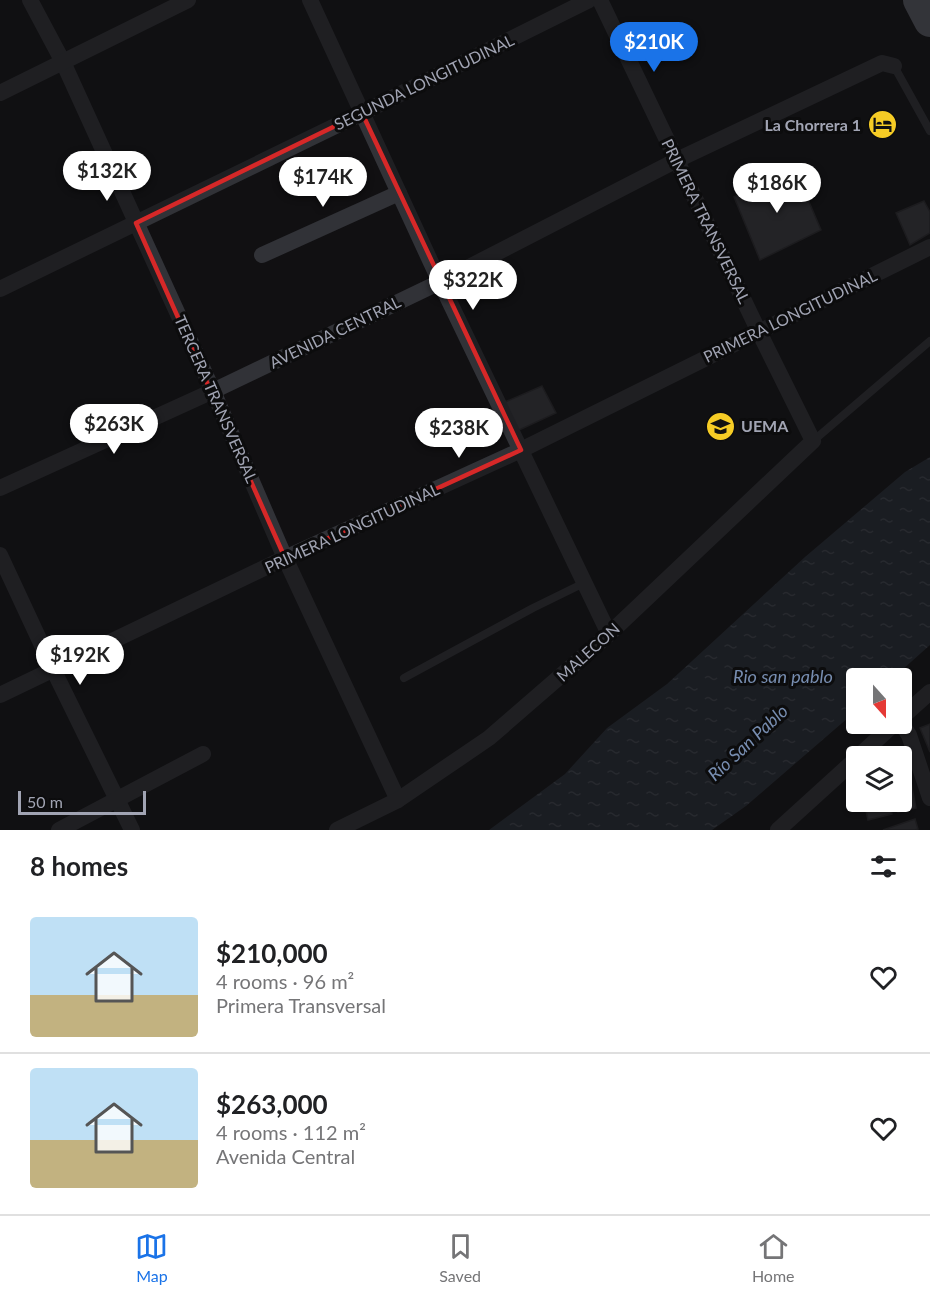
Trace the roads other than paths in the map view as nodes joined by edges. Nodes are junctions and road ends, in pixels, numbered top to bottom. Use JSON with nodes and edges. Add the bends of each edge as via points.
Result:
{"nodes":[{"id":1,"x":30,"y":0,"type":"edge"},
{"id":2,"x":188,"y":0,"type":"edge"},
{"id":3,"x":310,"y":0,"type":"edge"},
{"id":4,"x":589,"y":0,"type":"edge"},
{"id":5,"x":600,"y":0,"type":"edge"},
{"id":6,"x":919,"y":0,"type":"edge"},
{"id":7,"x":930,"y":21,"type":"edge"},
{"id":8,"x":63,"y":62,"type":"junction"},
{"id":9,"x":894,"y":66,"type":"joint"},
{"id":10,"x":0,"y":93,"type":"edge"},
{"id":11,"x":362,"y":113,"type":"junction"},
{"id":12,"x":930,"y":131,"type":"edge"},
{"id":13,"x":677,"y":160,"type":"junction"},
{"id":14,"x":399,"y":193,"type":"junction"},
{"id":15,"x":136,"y":223,"type":"junction"},
{"id":16,"x":930,"y":248,"type":"edge"},
{"id":17,"x":262,"y":255,"type":"dead end"},
{"id":18,"x":440,"y":282,"type":"junction"},
{"id":19,"x":0,"y":290,"type":"edge"},
{"id":20,"x":759,"y":332,"type":"junction"},
{"id":21,"x":930,"y":341,"type":"edge"},
{"id":22,"x":213,"y":391,"type":"junction"},
{"id":23,"x":813,"y":441,"type":"junction"},
{"id":24,"x":521,"y":450,"type":"junction"},
{"id":25,"x":0,"y":488,"type":"edge"},
{"id":26,"x":0,"y":555,"type":"edge"},
{"id":27,"x":285,"y":558,"type":"junction"},
{"id":28,"x":584,"y":583,"type":"junction"},
{"id":29,"x":609,"y":634,"type":"junction"},
{"id":30,"x":53,"y":669,"type":"junction"},
{"id":31,"x":404,"y":678,"type":"dead end"},
{"id":32,"x":930,"y":692,"type":"edge"},
{"id":33,"x":0,"y":695,"type":"edge"},
{"id":34,"x":912,"y":708,"type":"edge"},
{"id":35,"x":884,"y":734,"type":"edge"},
{"id":36,"x":908,"y":734,"type":"edge"},
{"id":37,"x":870,"y":746,"type":"edge"},
{"id":38,"x":203,"y":754,"type":"dead end"},
{"id":39,"x":846,"y":768,"type":"edge"},
{"id":40,"x":930,"y":798,"type":"edge"},
{"id":41,"x":117,"y":800,"type":"junction"},
{"id":42,"x":398,"y":800,"type":"junction"},
{"id":43,"x":59,"y":830,"type":"edge"},
{"id":44,"x":132,"y":830,"type":"edge"},
{"id":45,"x":337,"y":830,"type":"edge"},
{"id":46,"x":778,"y":830,"type":"edge"}],
"edges":[{"from":1,"to":8,"type":"street","name":"TERCERA TRANSVERSAL"},
{"from":2,"to":8,"type":"street"},
{"from":3,"to":11,"type":"street"},
{"from":4,"to":11,"type":"street","name":"SEGUNDA LONGITUDINAL"},
{"from":5,"to":13,"type":"street","name":"PRIMERA TRANSVERSAL"},
{"from":6,"to":7,"type":"highway"},
{"from":8,"to":10,"type":"street"},
{"from":8,"to":15,"type":"street","name":"TERCERA TRANSVERSAL"},
{"from":9,"to":12,"type":"lane"},
{"from":9,"to":13,"type":"street","name":"AVENIDA CENTRAL","via":[[882,63]]},
{"from":11,"to":14,"type":"street"},
{"from":11,"to":15,"type":"street","name":"SEGUNDA LONGITUDINAL"},
{"from":13,"to":18,"type":"street","name":"AVENIDA CENTRAL"},
{"from":13,"to":20,"type":"street","name":"PRIMERA TRANSVERSAL"},
{"from":14,"to":17,"type":"street"},
{"from":14,"to":18,"type":"street"},
{"from":15,"to":19,"type":"street","name":"SEGUNDA LONGITUDINAL"},
{"from":15,"to":22,"type":"street","name":"TERCERA TRANSVERSAL"},
{"from":16,"to":20,"type":"street","name":"PRIMERA LONGITUDINAL"},
{"from":18,"to":22,"type":"street","name":"AVENIDA CENTRAL"},
{"from":18,"to":24,"type":"street"},
{"from":20,"to":23,"type":"street","name":"PRIMERA TRANSVERSAL"},
{"from":20,"to":24,"type":"street","name":"PRIMERA LONGITUDINAL"},
{"from":21,"to":23,"type":"lane"},
{"from":22,"to":25,"type":"street","name":"AVENIDA CENTRAL"},
{"from":22,"to":27,"type":"street","name":"TERCERA TRANSVERSAL"},
{"from":23,"to":29,"type":"street","name":"MALECON"},
{"from":24,"to":27,"type":"street","name":"PRIMERA LONGITUDINAL"},
{"from":24,"to":28,"type":"street"},
{"from":26,"to":30,"type":"street"},
{"from":27,"to":30,"type":"street","name":"PRIMERA LONGITUDINAL"},
{"from":27,"to":42,"type":"street","name":"TERCERA TRANSVERSAL"},
{"from":28,"to":29,"type":"street"},
{"from":28,"to":31,"type":"lane"},
{"from":29,"to":42,"type":"street","name":"MALECON","via":[[489,738]]},
{"from":30,"to":33,"type":"street","name":"PRIMERA LONGITUDINAL"},
{"from":30,"to":41,"type":"street"},
{"from":32,"to":34,"type":"street"},
{"from":35,"to":37,"type":"street"},
{"from":36,"to":40,"type":"street"},
{"from":38,"to":41,"type":"street"},
{"from":39,"to":46,"type":"street"},
{"from":41,"to":43,"type":"street"},
{"from":41,"to":44,"type":"street"},
{"from":42,"to":45,"type":"street","name":"MALECON"}]}
